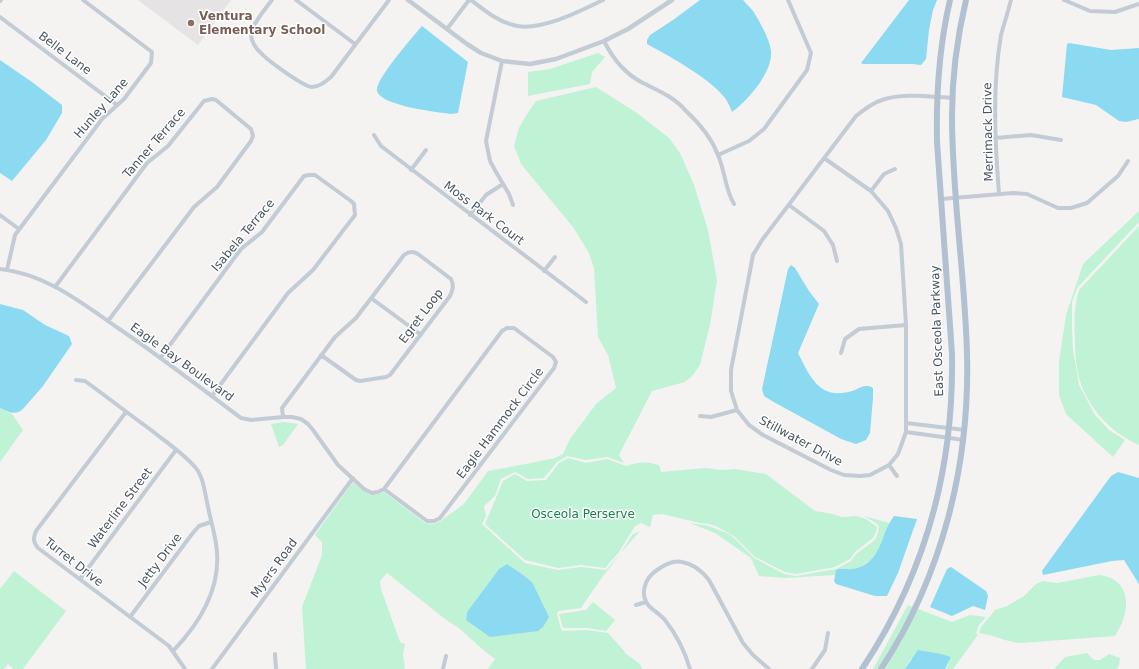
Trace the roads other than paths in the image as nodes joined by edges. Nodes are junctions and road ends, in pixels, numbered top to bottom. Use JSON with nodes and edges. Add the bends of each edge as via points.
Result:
{"nodes":[{"id":1,"x":83,"y":0,"type":"edge"},
{"id":2,"x":272,"y":0,"type":"edge"},
{"id":3,"x":296,"y":0,"type":"edge"},
{"id":4,"x":389,"y":0,"type":"edge"},
{"id":5,"x":408,"y":0,"type":"edge"},
{"id":6,"x":470,"y":0,"type":"edge"},
{"id":7,"x":603,"y":0,"type":"edge"},
{"id":8,"x":672,"y":0,"type":"edge"},
{"id":9,"x":788,"y":0,"type":"edge"},
{"id":10,"x":950,"y":0,"type":"edge"},
{"id":11,"x":966,"y":0,"type":"edge"},
{"id":12,"x":1011,"y":0,"type":"edge"},
{"id":13,"x":1066,"y":1,"type":"edge"},
{"id":14,"x":1139,"y":4,"type":"edge"},
{"id":15,"x":0,"y":17,"type":"edge"},
{"id":16,"x":447,"y":29,"type":"junction"},
{"id":17,"x":604,"y":42,"type":"junction"},
{"id":18,"x":355,"y":44,"type":"junction"},
{"id":19,"x":502,"y":61,"type":"junction"},
{"id":20,"x":937,"y":97,"type":"junction"},
{"id":21,"x":953,"y":98,"type":"junction"},
{"id":22,"x":117,"y":105,"type":"junction"},
{"id":23,"x":374,"y":135,"type":"dead end"},
{"id":24,"x":995,"y":138,"type":"junction"},
{"id":25,"x":1061,"y":140,"type":"dead end"},
{"id":26,"x":426,"y":150,"type":"dead end"},
{"id":27,"x":718,"y":155,"type":"junction"},
{"id":28,"x":824,"y":158,"type":"junction"},
{"id":29,"x":1128,"y":162,"type":"dead end"},
{"id":30,"x":895,"y":169,"type":"dead end"},
{"id":31,"x":411,"y":170,"type":"junction"},
{"id":32,"x":503,"y":184,"type":"junction"},
{"id":33,"x":872,"y":191,"type":"junction"},
{"id":34,"x":999,"y":194,"type":"junction"},
{"id":35,"x":957,"y":198,"type":"junction"},
{"id":36,"x":941,"y":199,"type":"junction"},
{"id":37,"x":734,"y":204,"type":"dead end"},
{"id":38,"x":513,"y":205,"type":"dead end"},
{"id":39,"x":790,"y":205,"type":"junction"},
{"id":40,"x":0,"y":215,"type":"edge"},
{"id":41,"x":470,"y":215,"type":"junction"},
{"id":42,"x":19,"y":229,"type":"junction"},
{"id":43,"x":556,"y":257,"type":"dead end"},
{"id":44,"x":837,"y":261,"type":"dead end"},
{"id":45,"x":0,"y":269,"type":"edge"},
{"id":46,"x":7,"y":270,"type":"junction"},
{"id":47,"x":544,"y":271,"type":"junction"},
{"id":48,"x":55,"y":287,"type":"junction"},
{"id":49,"x":371,"y":298,"type":"junction"},
{"id":50,"x":586,"y":302,"type":"dead end"},
{"id":51,"x":108,"y":321,"type":"junction"},
{"id":52,"x":906,"y":325,"type":"junction"},
{"id":53,"x":420,"y":334,"type":"junction"},
{"id":54,"x":841,"y":353,"type":"dead end"},
{"id":55,"x":321,"y":355,"type":"junction"},
{"id":56,"x":161,"y":357,"type":"junction"},
{"id":57,"x":76,"y":380,"type":"dead end"},
{"id":58,"x":212,"y":396,"type":"junction"},
{"id":59,"x":737,"y":410,"type":"junction"},
{"id":60,"x":126,"y":412,"type":"junction"},
{"id":61,"x":700,"y":416,"type":"dead end"},
{"id":62,"x":283,"y":417,"type":"junction"},
{"id":63,"x":906,"y":423,"type":"junction"},
{"id":64,"x":949,"y":428,"type":"junction"},
{"id":65,"x":965,"y":430,"type":"junction"},
{"id":66,"x":906,"y":432,"type":"junction"},
{"id":67,"x":948,"y":438,"type":"junction"},
{"id":68,"x":964,"y":440,"type":"junction"},
{"id":69,"x":176,"y":450,"type":"junction"},
{"id":70,"x":889,"y":465,"type":"junction"},
{"id":71,"x":897,"y":476,"type":"dead end"},
{"id":72,"x":353,"y":478,"type":"junction"},
{"id":73,"x":384,"y":489,"type":"junction"},
{"id":74,"x":211,"y":522,"type":"junction"},
{"id":75,"x":80,"y":578,"type":"junction"},
{"id":76,"x":646,"y":602,"type":"junction"},
{"id":77,"x":636,"y":605,"type":"dead end"},
{"id":78,"x":130,"y":617,"type":"junction"},
{"id":79,"x":828,"y":633,"type":"dead end"},
{"id":80,"x":173,"y":651,"type":"junction"},
{"id":81,"x":275,"y":654,"type":"dead end"},
{"id":82,"x":446,"y":656,"type":"dead end"},
{"id":83,"x":185,"y":669,"type":"edge"},
{"id":84,"x":212,"y":669,"type":"edge"},
{"id":85,"x":276,"y":669,"type":"edge"},
{"id":86,"x":443,"y":669,"type":"edge"},
{"id":87,"x":690,"y":669,"type":"edge"},
{"id":88,"x":769,"y":669,"type":"edge"},
{"id":89,"x":812,"y":669,"type":"edge"},
{"id":90,"x":862,"y":669,"type":"edge"},
{"id":91,"x":881,"y":669,"type":"edge"}],
"edges":[{"from":1,"to":22,"type":"street","name":"Hunley Lane","via":[[152,52],[152,63]]},
{"from":2,"to":18,"type":"street","via":[[251,34],[254,45],[301,83],[311,87],[321,85],[331,77]]},
{"from":3,"to":18,"type":"street"},
{"from":4,"to":18,"type":"street"},
{"from":5,"to":16,"type":"street"},
{"from":6,"to":7,"type":"street","via":[[494,17],[514,26],[530,27],[565,18]]},
{"from":6,"to":16,"type":"street"},
{"from":8,"to":17,"type":"street"},
{"from":9,"to":27,"type":"street","via":[[811,53],[807,70],[764,129],[749,141]]},
{"from":10,"to":20,"type":"main road","name":"East Osceola Parkway","via":[[940,57]]},
{"from":11,"to":21,"type":"main road","via":[[956,56]]},
{"from":12,"to":24,"type":"street","name":"Merrimack Drive","via":[[1002,35],[998,66]]},
{"from":13,"to":14,"type":"street","via":[[1090,11],[1115,12]]},
{"from":15,"to":22,"type":"street","name":"Belle Lane"},
{"from":16,"to":19,"type":"street","via":[[482,53]]},
{"from":17,"to":19,"type":"street","via":[[556,59],[530,64]]},
{"from":17,"to":27,"type":"street","via":[[612,57],[624,69],[685,109],[703,130]]},
{"from":19,"to":32,"type":"street","via":[[486,141],[490,161]]},
{"from":20,"to":21,"type":"street","name":"Stillwater Drive"},
{"from":20,"to":28,"type":"street","name":"Stillwater Drive","via":[[896,97],[869,106],[856,116]]},
{"from":20,"to":36,"type":"main road","name":"East Osceola Parkway"},
{"from":21,"to":35,"type":"main road","via":[[952,132]]},
{"from":22,"to":42,"type":"street","name":"Hunley Lane","via":[[102,119]]},
{"from":23,"to":31,"type":"street","name":"Moss Park Court","via":[[381,146]]},
{"from":24,"to":25,"type":"street","via":[[1031,135]]},
{"from":24,"to":34,"type":"street","name":"Merrimack Drive"},
{"from":26,"to":31,"type":"street"},
{"from":27,"to":37,"type":"street","via":[[728,195]]},
{"from":28,"to":33,"type":"street","name":"Stillwater Drive"},
{"from":28,"to":39,"type":"street","name":"Stillwater Drive"},
{"from":29,"to":34,"type":"street","via":[[1118,176],[1087,203],[1071,208],[1058,208],[1027,194]]},
{"from":30,"to":33,"type":"street","via":[[884,174]]},
{"from":31,"to":41,"type":"street","name":"Moss Park Court"},
{"from":32,"to":38,"type":"street"},
{"from":32,"to":41,"type":"street","via":[[486,195]]},
{"from":33,"to":52,"type":"street","name":"Stillwater Drive","via":[[888,211],[901,244]]},
{"from":34,"to":35,"type":"street"},
{"from":35,"to":36,"type":"street"},
{"from":35,"to":65,"type":"main road","via":[[967,352]]},
{"from":36,"to":64,"type":"main road","name":"East Osceola Parkway","via":[[952,354]]},
{"from":39,"to":44,"type":"street","via":[[824,231],[833,245]]},
{"from":39,"to":59,"type":"street","name":"Stillwater Drive","via":[[762,240],[754,255],[732,370],[731,391]]},
{"from":40,"to":42,"type":"street"},
{"from":41,"to":47,"type":"street","name":"Moss Park Court"},
{"from":42,"to":46,"type":"street","name":"Hunley Lane","via":[[15,235]]},
{"from":43,"to":47,"type":"street"},
{"from":45,"to":46,"type":"street","name":"Eagle Bay Boulevard"},
{"from":46,"to":48,"type":"street","name":"Eagle Bay Boulevard","via":[[28,275]]},
{"from":47,"to":50,"type":"street","name":"Moss Park Court"},
{"from":48,"to":51,"type":"street","name":"Eagle Bay Boulevard"},
{"from":48,"to":51,"type":"street","name":"Tanner Terrace","via":[[148,164],[168,146],[204,101],[216,100],[251,129],[252,141],[217,187],[194,207]]},
{"from":49,"to":53,"type":"street"},
{"from":49,"to":53,"type":"street","name":"Egret Loop","via":[[404,255],[408,252],[418,254],[451,279],[454,285],[450,296]]},
{"from":49,"to":55,"type":"street","name":"Egret Loop"},
{"from":51,"to":56,"type":"street","name":"Eagle Bay Boulevard"},
{"from":52,"to":54,"type":"street","via":[[859,329],[845,339]]},
{"from":52,"to":63,"type":"street","name":"Stillwater Drive"},
{"from":53,"to":55,"type":"street","name":"Egret Loop","via":[[386,377],[356,380]]},
{"from":55,"to":62,"type":"street","name":"Egret Loop","via":[[282,408]]},
{"from":56,"to":58,"type":"street","name":"Eagle Bay Boulevard"},
{"from":56,"to":58,"type":"street","name":"Isabela Terrace","via":[[241,249],[262,232],[304,176],[315,175],[351,201],[354,204],[355,215],[313,270],[288,293]]},
{"from":57,"to":60,"type":"street","via":[[86,381]]},
{"from":58,"to":62,"type":"street","name":"Eagle Bay Boulevard","via":[[241,418],[251,420]]},
{"from":59,"to":61,"type":"street","via":[[711,417]]},
{"from":59,"to":70,"type":"street","name":"Stillwater Drive","via":[[749,425],[763,435],[844,475],[870,475]]},
{"from":60,"to":69,"type":"street"},
{"from":60,"to":75,"type":"street","name":"Turret Drive","via":[[34,536],[38,548]]},
{"from":62,"to":72,"type":"street","name":"Eagle Bay Boulevard","via":[[301,419],[308,424],[342,469]]},
{"from":63,"to":64,"type":"street"},
{"from":63,"to":66,"type":"street","name":"Stillwater Drive"},
{"from":64,"to":65,"type":"street"},
{"from":64,"to":67,"type":"main road","name":"East Osceola Parkway"},
{"from":65,"to":68,"type":"main road"},
{"from":66,"to":67,"type":"street"},
{"from":66,"to":70,"type":"street","name":"Stillwater Drive","via":[[898,454]]},
{"from":67,"to":68,"type":"street"},
{"from":67,"to":90,"type":"main road","name":"East Osceola Parkway","via":[[935,509],[915,568],[894,616]]},
{"from":68,"to":91,"type":"main road","via":[[957,485],[936,558],[909,621]]},
{"from":69,"to":74,"type":"street","via":[[197,469],[202,479]]},
{"from":69,"to":75,"type":"street","name":"Waterline Street"},
{"from":70,"to":71,"type":"street"},
{"from":72,"to":73,"type":"street","via":[[372,493]]},
{"from":72,"to":84,"type":"street","name":"Myers Road"},
{"from":73,"to":73,"type":"street","name":"Eagle Hammock Circle","via":[[427,521],[440,518],[554,368],[556,362],[553,357],[514,328],[502,331]]},
{"from":74,"to":78,"type":"street","name":"Jetty Drive","via":[[199,526]]},
{"from":74,"to":80,"type":"street","via":[[217,553],[214,590],[203,614]]},
{"from":75,"to":78,"type":"street","name":"Turret Drive"},
{"from":76,"to":77,"type":"street"},
{"from":76,"to":87,"type":"street","via":[[673,632]]},
{"from":76,"to":88,"type":"street","via":[[644,585],[653,572],[678,561],[691,563],[709,580],[743,644]]},
{"from":78,"to":80,"type":"street","name":"Turret Drive"},
{"from":79,"to":89,"type":"street","via":[[825,650]]},
{"from":80,"to":83,"type":"street","name":"Turret Drive"},
{"from":81,"to":85,"type":"street"},
{"from":82,"to":86,"type":"street"}]}
